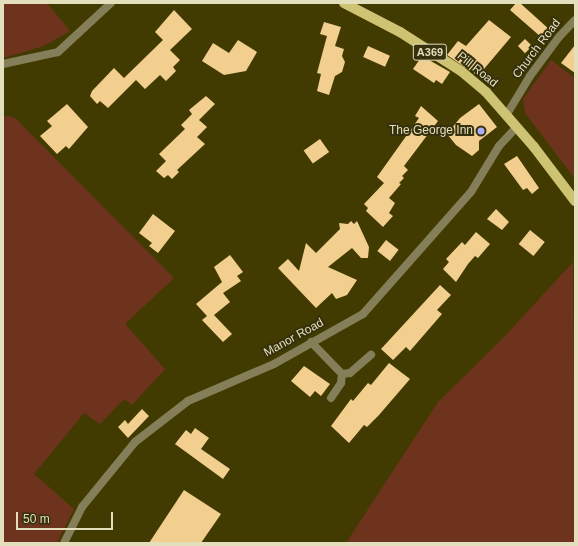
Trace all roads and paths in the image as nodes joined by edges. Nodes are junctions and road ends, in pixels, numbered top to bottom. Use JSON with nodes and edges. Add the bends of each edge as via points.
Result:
{"nodes":[{"id":1,"x":111,"y":3,"type":"edge"},
{"id":2,"x":344,"y":3,"type":"edge"},
{"id":3,"x":575,"y":20,"type":"edge"},
{"id":4,"x":3,"y":64,"type":"edge"},
{"id":5,"x":507,"y":114,"type":"junction"},
{"id":6,"x":517,"y":127,"type":"junction"},
{"id":7,"x":575,"y":201,"type":"edge"},
{"id":8,"x":311,"y":342,"type":"junction"},
{"id":9,"x":371,"y":355,"type":"dead end"},
{"id":10,"x":342,"y":374,"type":"junction"},
{"id":11,"x":331,"y":398,"type":"dead end"},
{"id":12,"x":64,"y":543,"type":"edge"}],
"edges":[{"from":1,"to":4,"type":"street","via":[[58,52]]},
{"from":2,"to":5,"type":"main road","name":"Pill Road","number":"A369","via":[[400,32],[461,71]]},
{"from":3,"to":5,"type":"street","name":"Church Road","via":[[538,65]]},
{"from":5,"to":6,"type":"main road","number":"A369"},
{"from":6,"to":7,"type":"main road","number":"A369"},
{"from":6,"to":8,"type":"street","name":"Manor Road","via":[[499,146],[471,192],[363,314]]},
{"from":8,"to":10,"type":"street"},
{"from":8,"to":12,"type":"street","name":"Manor Road","via":[[274,364],[188,401],[135,442],[82,507]]},
{"from":9,"to":10,"type":"street","via":[[350,373]]},
{"from":10,"to":11,"type":"street","via":[[341,383]]}]}
